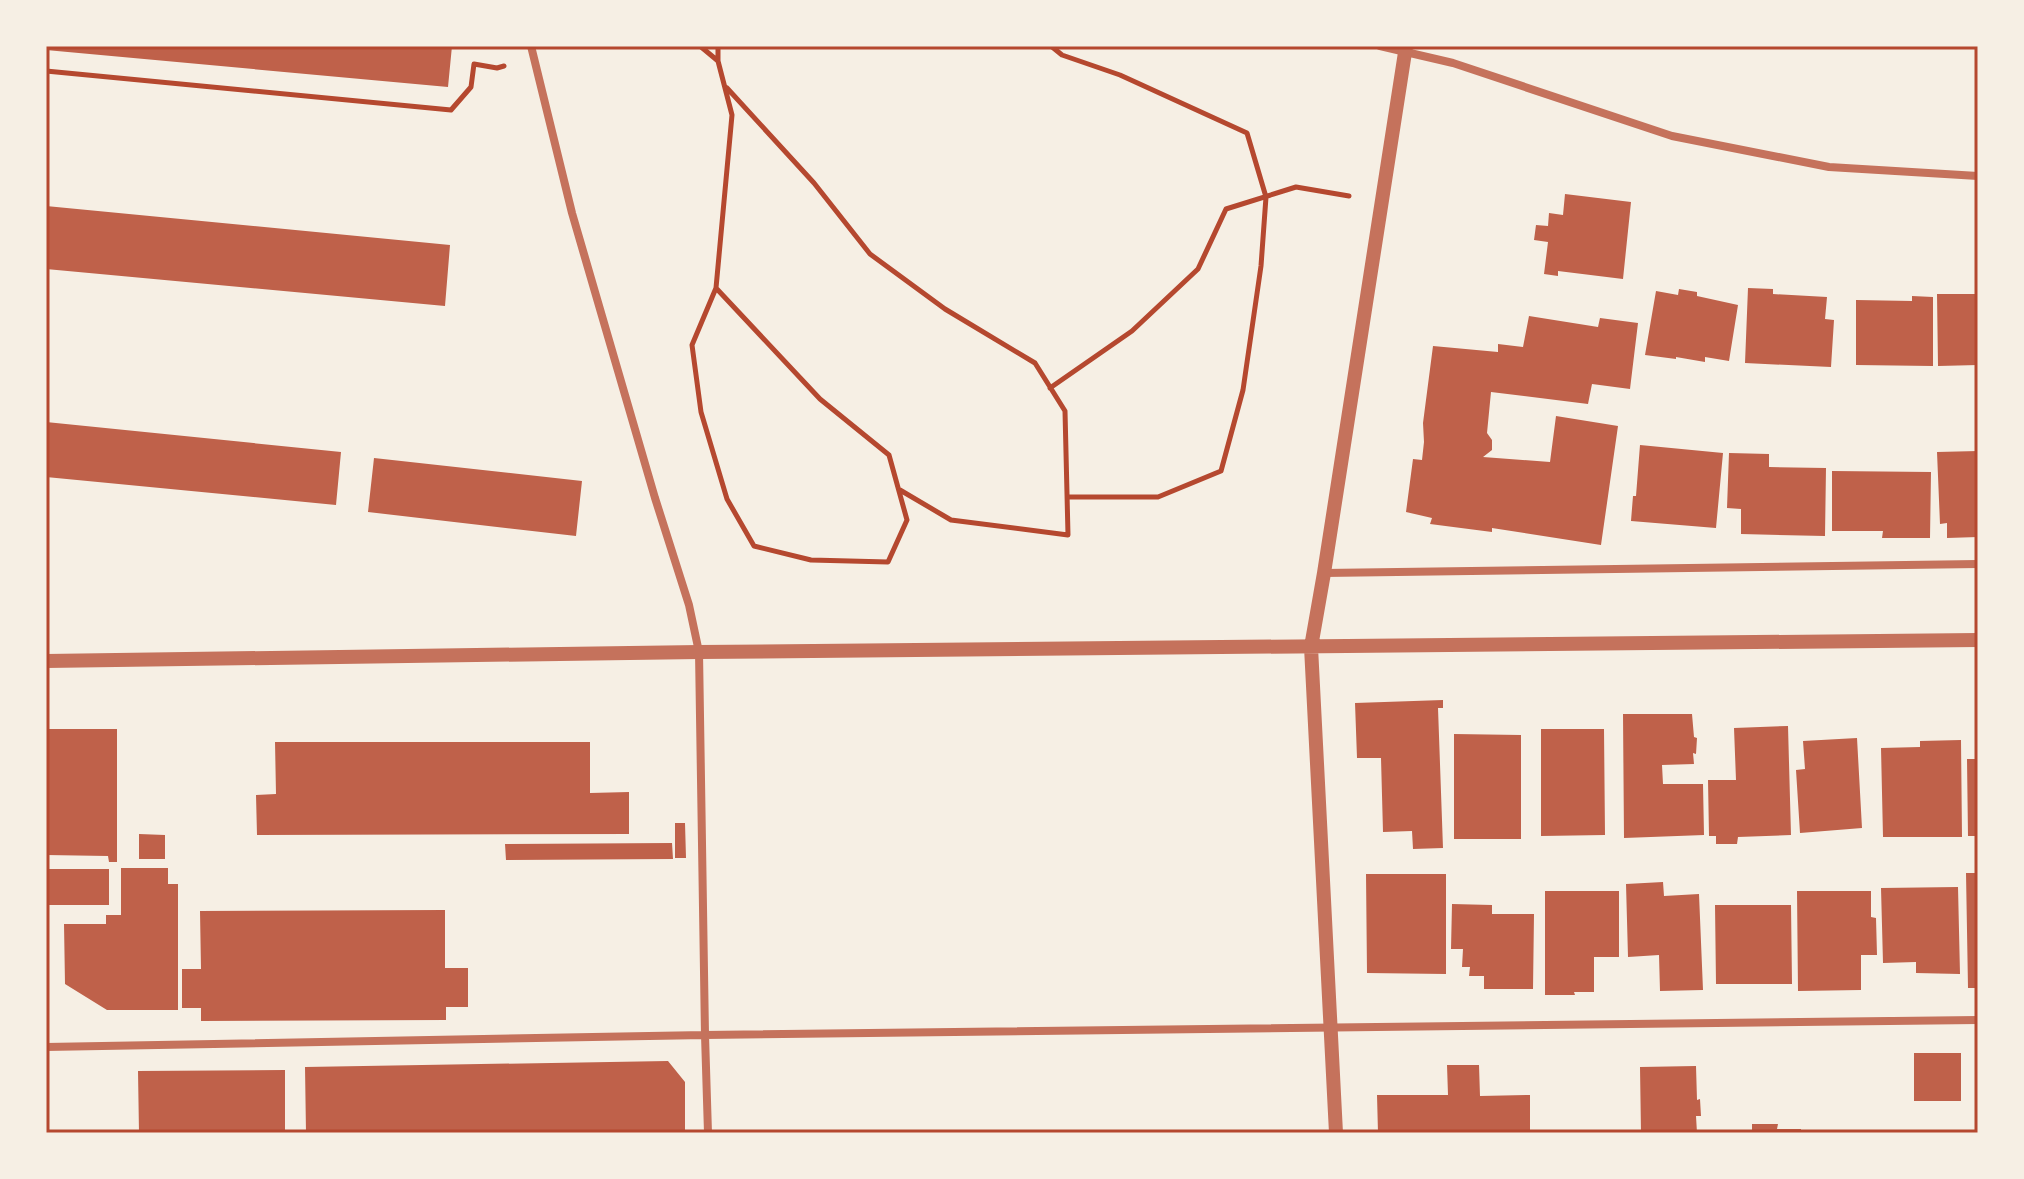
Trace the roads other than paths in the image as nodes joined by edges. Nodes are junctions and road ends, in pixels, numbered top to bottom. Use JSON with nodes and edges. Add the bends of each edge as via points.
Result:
{"nodes":[{"id":1,"x":531,"y":46,"type":"edge"},
{"id":2,"x":1380,"y":46,"type":"edge"},
{"id":3,"x":1405,"y":48,"type":"edge"},
{"id":4,"x":1978,"y":176,"type":"edge"},
{"id":5,"x":1978,"y":564,"type":"edge"},
{"id":6,"x":1324,"y":573,"type":"junction"},
{"id":7,"x":1978,"y":640,"type":"edge"},
{"id":8,"x":1311,"y":647,"type":"junction"},
{"id":9,"x":699,"y":652,"type":"junction"},
{"id":10,"x":46,"y":661,"type":"edge"},
{"id":11,"x":1978,"y":1020,"type":"edge"},
{"id":12,"x":1331,"y":1029,"type":"junction"},
{"id":13,"x":705,"y":1035,"type":"junction"},
{"id":14,"x":46,"y":1047,"type":"edge"},
{"id":15,"x":708,"y":1133,"type":"edge"},
{"id":16,"x":1336,"y":1133,"type":"edge"}],
"edges":[{"from":1,"to":9,"type":"street","via":[[572,213]]},
{"from":2,"to":3,"type":"street"},
{"from":3,"to":4,"type":"street","via":[[1672,136],[1829,167]]},
{"from":3,"to":6,"type":"street"},
{"from":5,"to":6,"type":"street"},
{"from":6,"to":8,"type":"street"},
{"from":7,"to":8,"type":"street"},
{"from":8,"to":9,"type":"street"},
{"from":8,"to":12,"type":"street"},
{"from":9,"to":10,"type":"street"},
{"from":9,"to":13,"type":"street"},
{"from":11,"to":12,"type":"street"},
{"from":12,"to":13,"type":"street"},
{"from":12,"to":16,"type":"street"},
{"from":13,"to":14,"type":"street"},
{"from":13,"to":15,"type":"street"}]}
